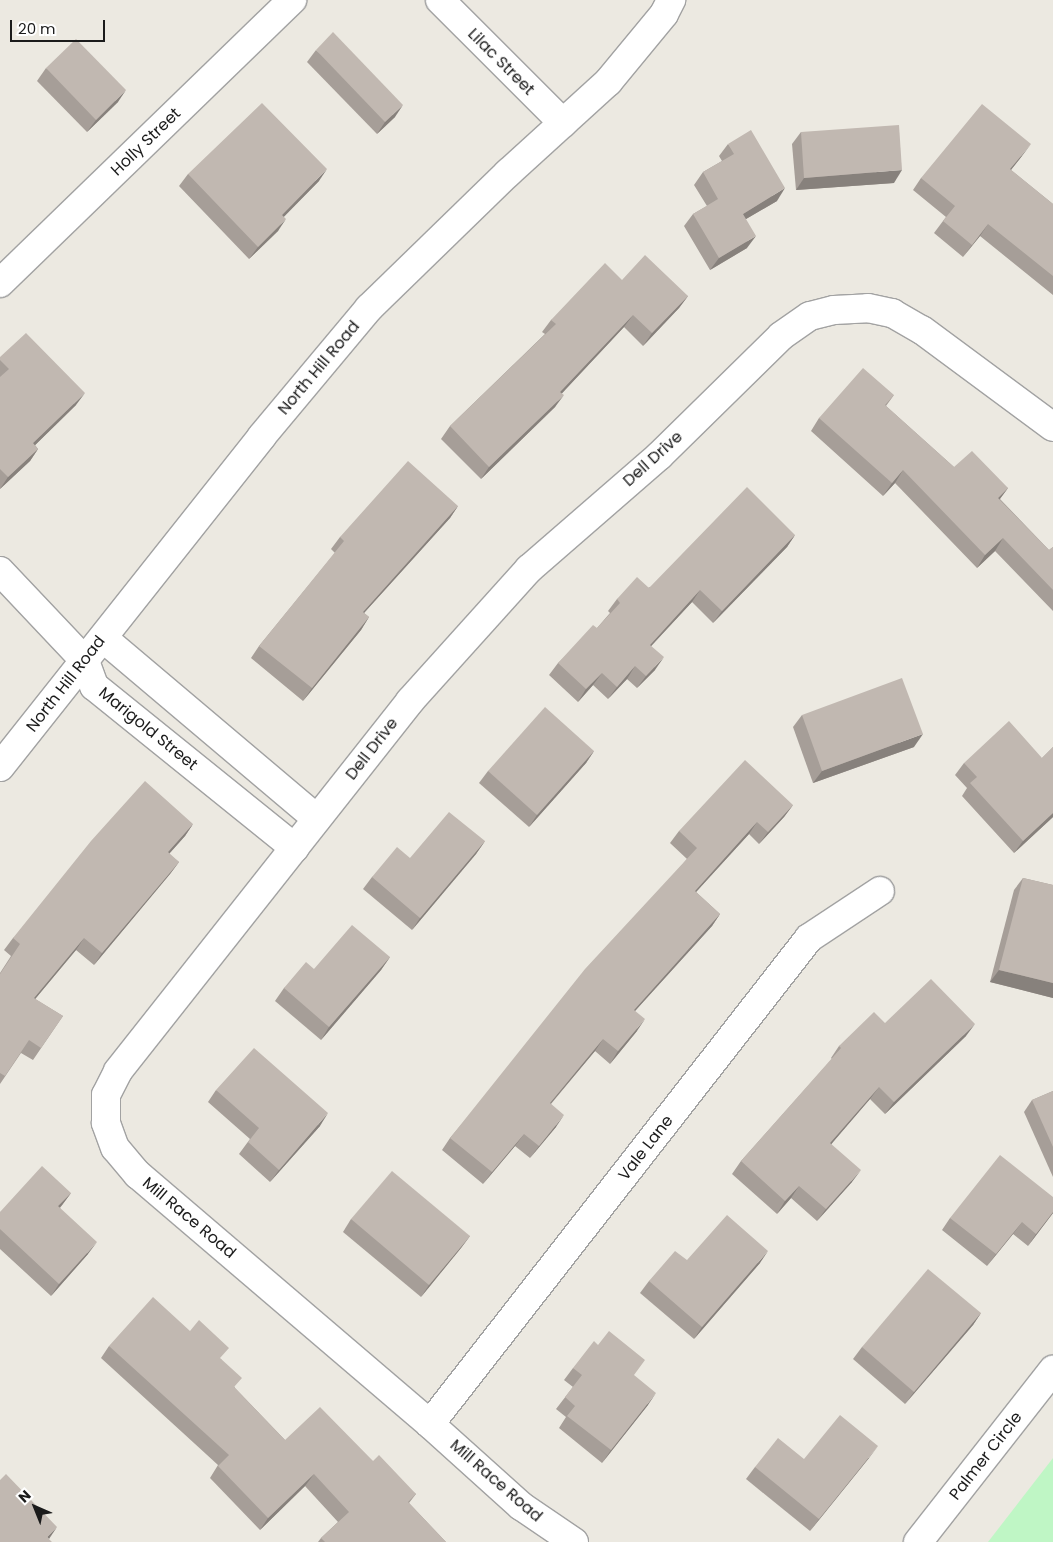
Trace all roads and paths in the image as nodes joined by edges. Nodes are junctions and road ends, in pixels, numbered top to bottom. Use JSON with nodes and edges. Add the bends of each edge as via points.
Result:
{"nodes":[{"id":1,"x":292,"y":0,"type":"edge"},
{"id":2,"x":440,"y":0,"type":"edge"},
{"id":3,"x":672,"y":0,"type":"edge"},
{"id":4,"x":563,"y":123,"type":"junction"},
{"id":5,"x":0,"y":283,"type":"edge"},
{"id":6,"x":1053,"y":427,"type":"edge"},
{"id":7,"x":0,"y":571,"type":"edge"},
{"id":8,"x":103,"y":638,"type":"junction"},
{"id":9,"x":85,"y":661,"type":"junction"},
{"id":10,"x":0,"y":767,"type":"edge"},
{"id":11,"x":317,"y":819,"type":"junction"},
{"id":12,"x":295,"y":848,"type":"junction"},
{"id":13,"x":880,"y":891,"type":"dead end"},
{"id":14,"x":1053,"y":1370,"type":"edge"},
{"id":15,"x":430,"y":1424,"type":"junction"},
{"id":16,"x":574,"y":1542,"type":"edge"},
{"id":17,"x":918,"y":1542,"type":"edge"}],
"edges":[{"from":1,"to":5,"type":"street","name":"Holly Street"},
{"from":2,"to":4,"type":"street","name":"Lilac Street"},
{"from":3,"to":4,"type":"street","name":"North Hill Road","via":[[608,82]]},
{"from":4,"to":8,"type":"street","name":"North Hill Road","via":[[369,308],[262,436]]},
{"from":6,"to":11,"type":"street","name":"Dell Drive","via":[[922,330],[892,312],[868,308],[834,310],[810,316],[781,336],[659,456],[529,569],[410,701]]},
{"from":7,"to":9,"type":"street","name":"Marigold Street"},
{"from":8,"to":9,"type":"street","name":"North Hill Road"},
{"from":8,"to":11,"type":"street"},
{"from":9,"to":10,"type":"street","name":"North Hill Road"},
{"from":9,"to":12,"type":"street","name":"Marigold Street","via":[[94,686]]},
{"from":11,"to":12,"type":"street","name":"Mill Race Road"},
{"from":12,"to":15,"type":"street","name":"Mill Race Road","via":[[118,1072],[106,1095],[106,1123],[115,1148],[138,1175]]},
{"from":13,"to":15,"type":"street","name":"Vale Lane","via":[[809,938]]},
{"from":14,"to":17,"type":"street","name":"Palmer Circle"},
{"from":15,"to":16,"type":"street","name":"Mill Race Road","via":[[521,1506]]}]}
